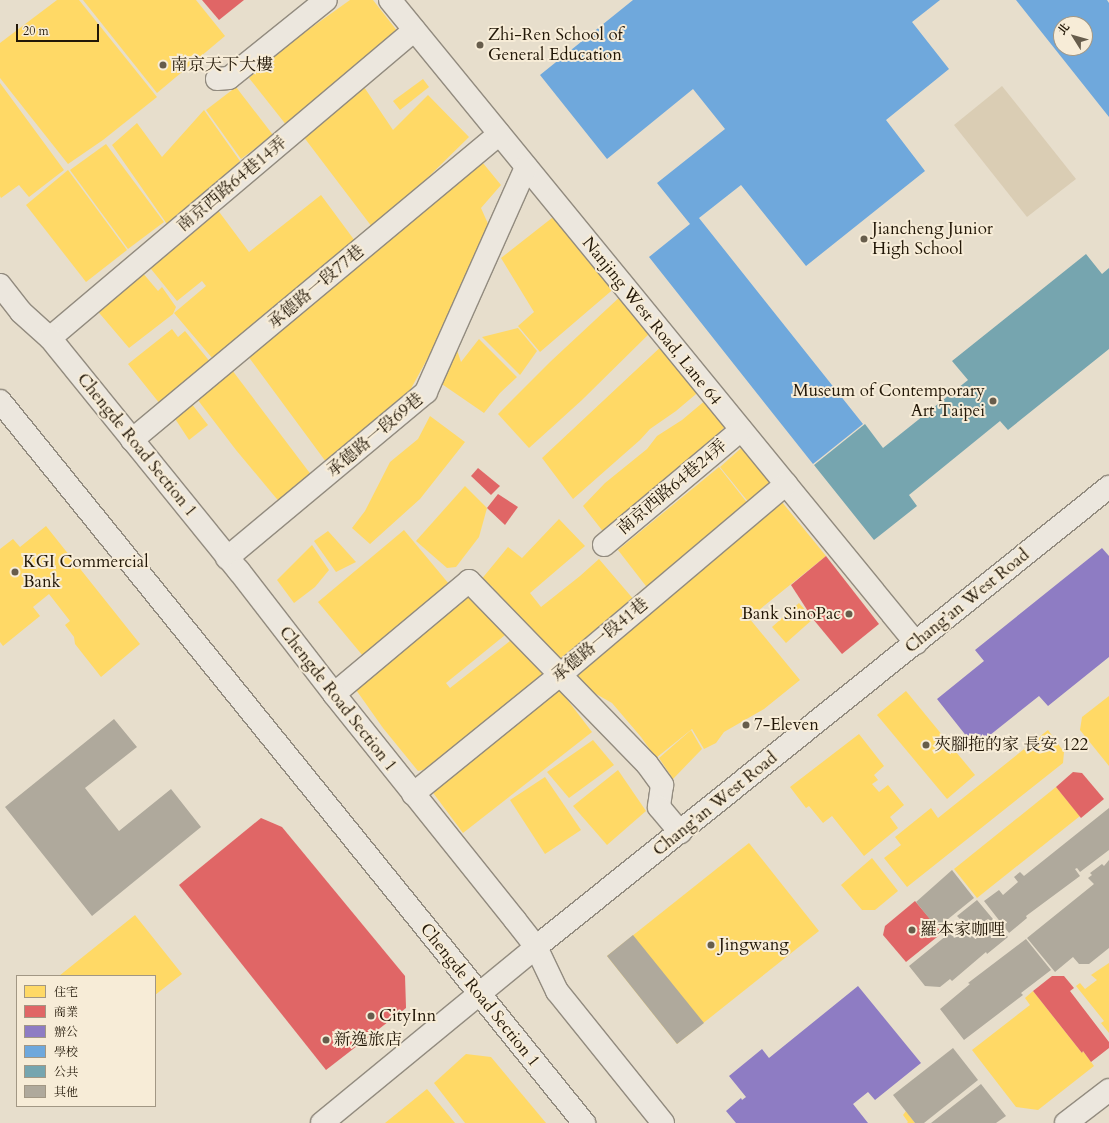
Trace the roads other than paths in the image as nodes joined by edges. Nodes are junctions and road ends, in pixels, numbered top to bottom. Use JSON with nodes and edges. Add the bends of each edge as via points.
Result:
{"nodes":[{"id":1,"x":326,"y":0,"type":"edge"},
{"id":2,"x":390,"y":0,"type":"edge"},
{"id":3,"x":414,"y":30,"type":"junction"},
{"id":4,"x":217,"y":79,"type":"dead end"},
{"id":5,"x":499,"y":134,"type":"junction"},
{"id":6,"x":526,"y":167,"type":"junction"},
{"id":7,"x":0,"y":285,"type":"edge"},
{"id":8,"x":50,"y":338,"type":"junction"},
{"id":9,"x":0,"y":400,"type":"edge"},
{"id":10,"x":741,"y":430,"type":"junction"},
{"id":11,"x":132,"y":440,"type":"junction"},
{"id":12,"x":786,"y":484,"type":"junction"},
{"id":13,"x":1109,"y":487,"type":"edge"},
{"id":14,"x":604,"y":545,"type":"dead end"},
{"id":15,"x":227,"y":558,"type":"junction"},
{"id":16,"x":916,"y":643,"type":"junction"},
{"id":17,"x":560,"y":675,"type":"junction"},
{"id":18,"x":334,"y":694,"type":"junction"},
{"id":19,"x":413,"y":794,"type":"junction"},
{"id":20,"x":680,"y":832,"type":"junction"},
{"id":21,"x":536,"y":947,"type":"junction"},
{"id":22,"x":479,"y":994,"type":"junction"},
{"id":23,"x":1109,"y":1090,"type":"edge"},
{"id":24,"x":322,"y":1123,"type":"edge"},
{"id":25,"x":584,"y":1123,"type":"edge"},
{"id":26,"x":663,"y":1123,"type":"edge"},
{"id":27,"x":1066,"y":1123,"type":"edge"}],
"edges":[{"from":1,"to":4,"type":"street","via":[[229,78]]},
{"from":2,"to":3,"type":"street","name":"Nanjing West Road, Lane 64"},
{"from":3,"to":5,"type":"street","name":"Nanjing West Road, Lane 64"},
{"from":3,"to":8,"type":"street","name":"南京西路64巷14弄"},
{"from":5,"to":6,"type":"street","name":"Nanjing West Road, Lane 64"},
{"from":5,"to":11,"type":"street","name":"承德路一段77巷"},
{"from":6,"to":10,"type":"street","name":"Nanjing West Road, Lane 64"},
{"from":6,"to":15,"type":"street","name":"承德路一段69巷","via":[[426,392]]},
{"from":7,"to":8,"type":"street","name":"Chengde Road Section 1","via":[[21,312]]},
{"from":8,"to":11,"type":"street","name":"Chengde Road Section 1"},
{"from":9,"to":22,"type":"street","name":"Chengde Road Section 1"},
{"from":10,"to":12,"type":"street","name":"Nanjing West Road, Lane 64"},
{"from":10,"to":14,"type":"street","name":"南京西路64巷24弄"},
{"from":11,"to":15,"type":"street","name":"Chengde Road Section 1"},
{"from":12,"to":16,"type":"street","name":"Nanjing West Road, Lane 64"},
{"from":12,"to":17,"type":"street","name":"承德路一段41巷"},
{"from":13,"to":16,"type":"street","name":"Chang’an West Road"},
{"from":15,"to":18,"type":"street","name":"Chengde Road Section 1"},
{"from":16,"to":20,"type":"street","name":"Chang’an West Road"},
{"from":17,"to":18,"type":"street","via":[[469,581]]},
{"from":17,"to":19,"type":"street","name":"承德路一段41巷"},
{"from":17,"to":20,"type":"street","via":[[647,764],[662,785],[659,807]]},
{"from":18,"to":19,"type":"street","name":"Chengde Road Section 1"},
{"from":19,"to":21,"type":"street","name":"Chengde Road Section 1"},
{"from":20,"to":21,"type":"street","name":"Chang’an West Road"},
{"from":21,"to":22,"type":"street","name":"Chang’an West Road"},
{"from":21,"to":26,"type":"street","name":"Chengde Road Section 1","via":[[557,991]]},
{"from":22,"to":24,"type":"street","name":"Chang’an West Road"},
{"from":22,"to":25,"type":"street","name":"Chengde Road Section 1"},
{"from":23,"to":27,"type":"street"}]}
